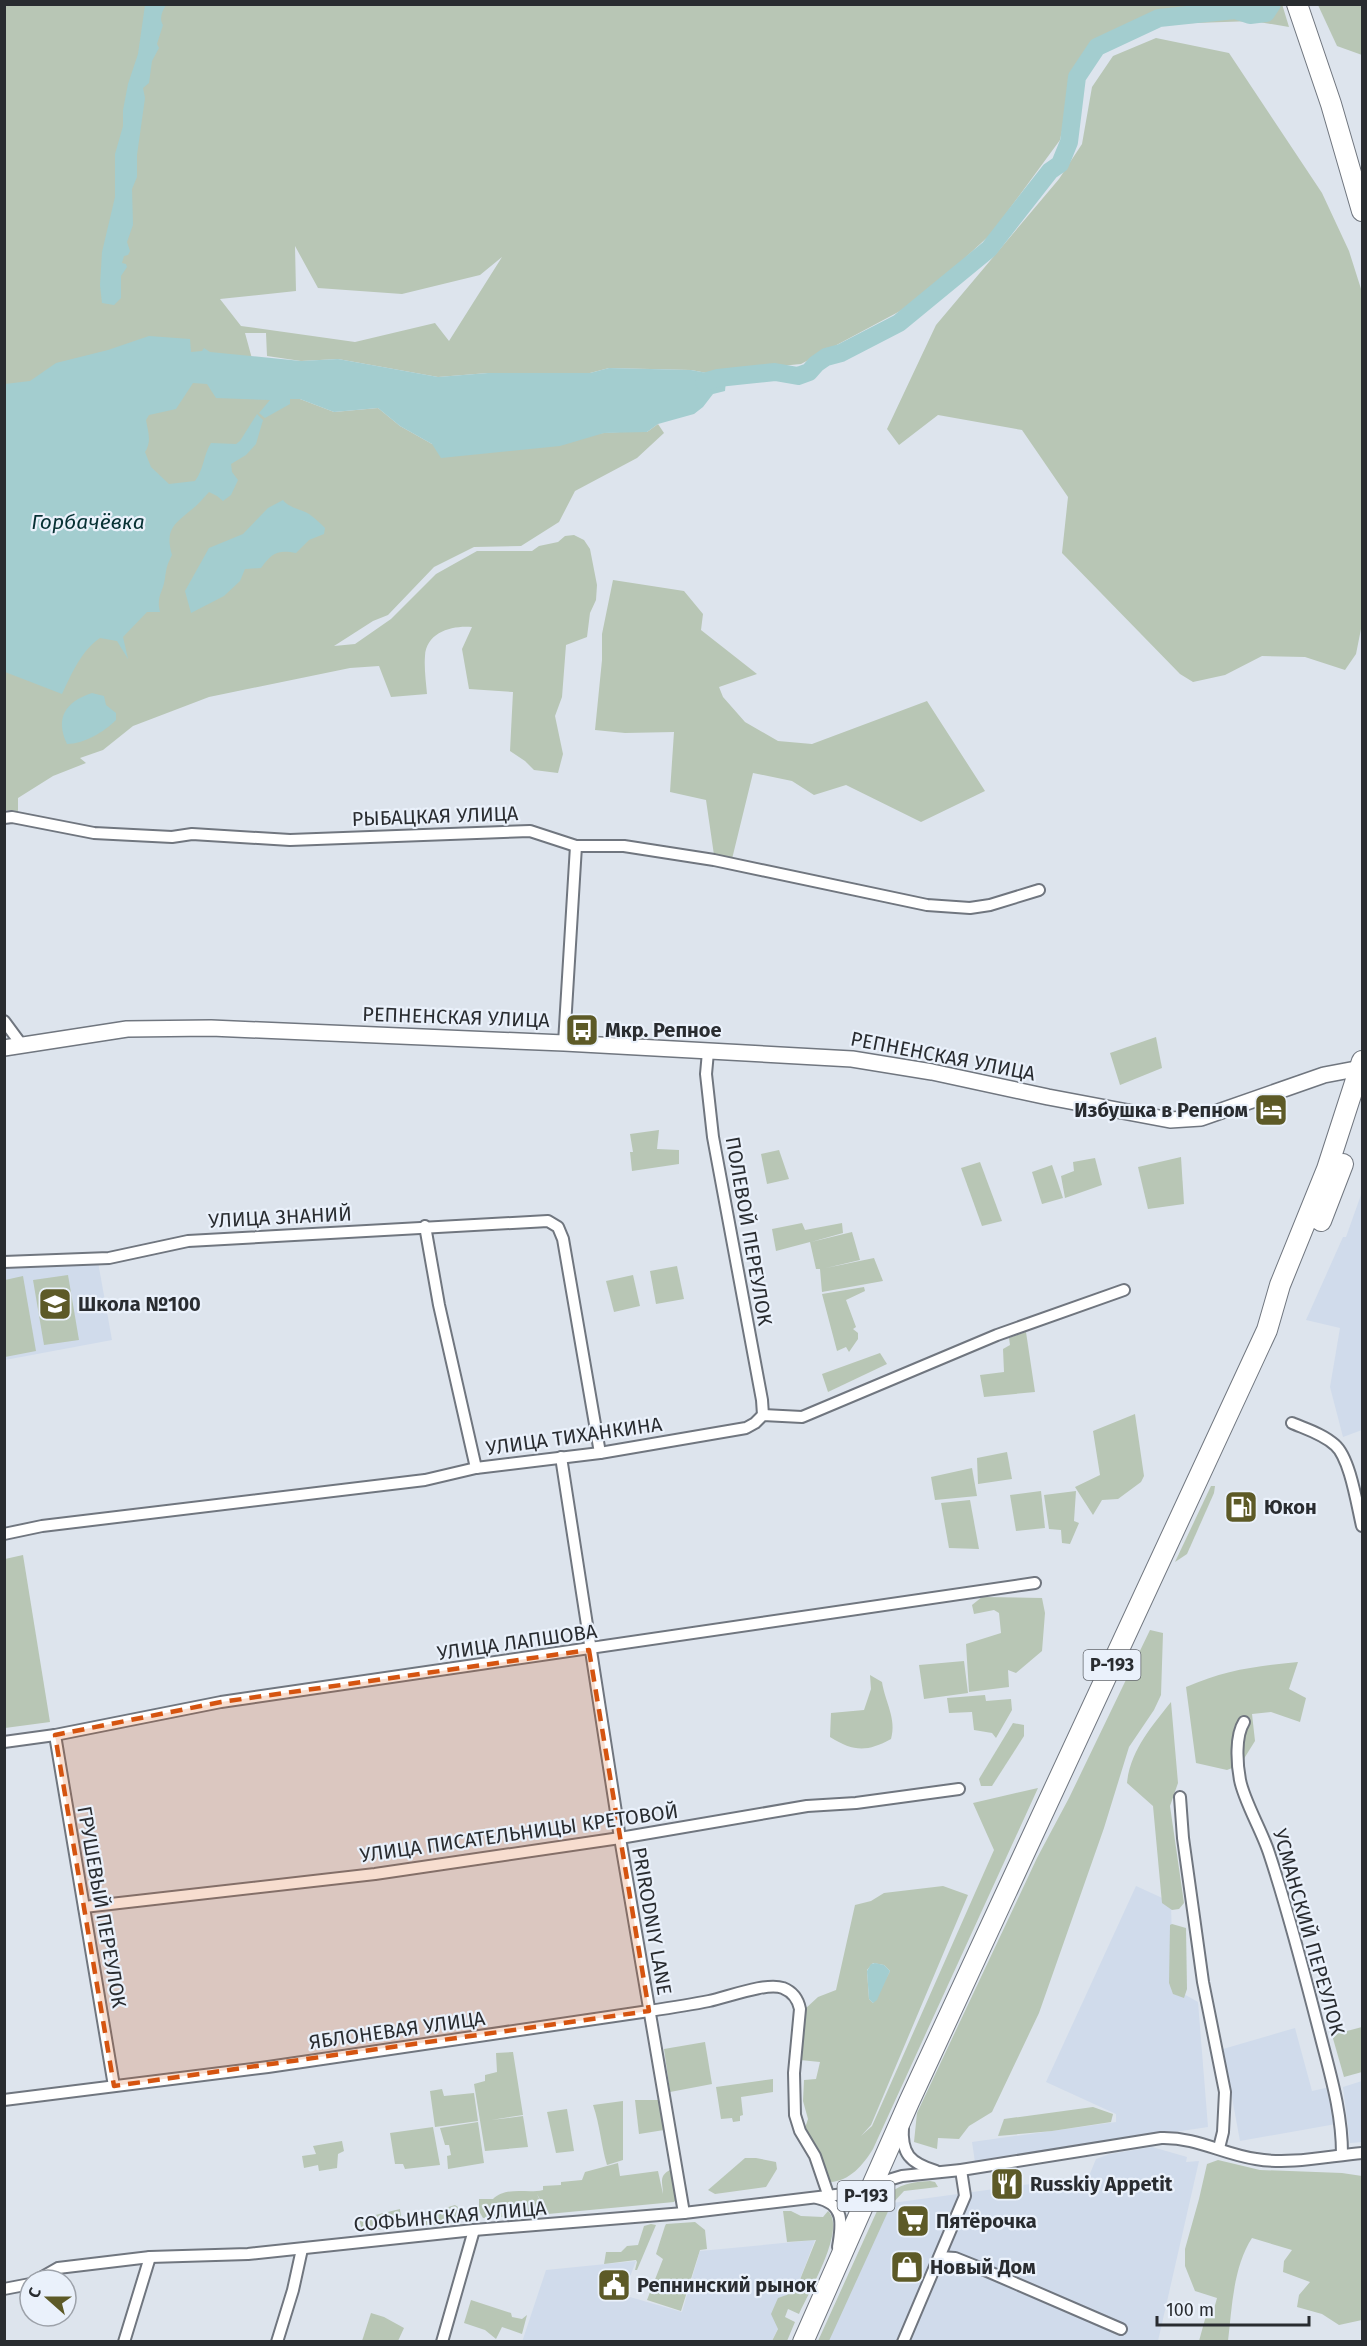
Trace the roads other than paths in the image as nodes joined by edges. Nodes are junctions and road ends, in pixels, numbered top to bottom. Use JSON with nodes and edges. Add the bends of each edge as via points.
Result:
{"nodes":[{"id":1,"x":1297,"y":4,"type":"edge"},
{"id":2,"x":1362,"y":211,"type":"edge"},
{"id":3,"x":4,"y":818,"type":"edge"},
{"id":4,"x":576,"y":846,"type":"junction"},
{"id":5,"x":1039,"y":890,"type":"dead end"},
{"id":6,"x":4,"y":1021,"type":"edge"},
{"id":7,"x":564,"y":1043,"type":"junction"},
{"id":8,"x":21,"y":1044,"type":"junction"},
{"id":9,"x":4,"y":1047,"type":"edge"},
{"id":10,"x":708,"y":1052,"type":"junction"},
{"id":11,"x":1362,"y":1065,"type":"edge"},
{"id":12,"x":1362,"y":1105,"type":"edge"},
{"id":13,"x":425,"y":1226,"type":"junction"},
{"id":14,"x":4,"y":1262,"type":"edge"},
{"id":15,"x":1124,"y":1290,"type":"dead end"},
{"id":16,"x":1267,"y":1330,"type":"junction"},
{"id":17,"x":763,"y":1415,"type":"junction"},
{"id":18,"x":1292,"y":1423,"type":"dead end"},
{"id":19,"x":600,"y":1453,"type":"junction"},
{"id":20,"x":561,"y":1457,"type":"junction"},
{"id":21,"x":476,"y":1468,"type":"junction"},
{"id":22,"x":1362,"y":1526,"type":"edge"},
{"id":23,"x":4,"y":1534,"type":"edge"},
{"id":24,"x":1035,"y":1583,"type":"dead end"},
{"id":25,"x":589,"y":1650,"type":"junction"},
{"id":26,"x":1244,"y":1722,"type":"dead end"},
{"id":27,"x":55,"y":1735,"type":"junction"},
{"id":28,"x":4,"y":1742,"type":"edge"},
{"id":29,"x":960,"y":1790,"type":"dead end"},
{"id":30,"x":1180,"y":1797,"type":"dead end"},
{"id":31,"x":620,"y":1838,"type":"junction"},
{"id":32,"x":84,"y":1907,"type":"junction"},
{"id":33,"x":649,"y":2011,"type":"junction"},
{"id":34,"x":114,"y":2086,"type":"junction"},
{"id":35,"x":4,"y":2100,"type":"edge"},
{"id":36,"x":909,"y":2102,"type":"junction"},
{"id":37,"x":1219,"y":2148,"type":"junction"},
{"id":38,"x":1362,"y":2153,"type":"edge"},
{"id":39,"x":1342,"y":2154,"type":"junction"},
{"id":40,"x":961,"y":2170,"type":"junction"},
{"id":41,"x":942,"y":2172,"type":"junction"},
{"id":42,"x":868,"y":2191,"type":"junction"},
{"id":43,"x":828,"y":2194,"type":"junction"},
{"id":44,"x":799,"y":2198,"type":"junction"},
{"id":45,"x":684,"y":2213,"type":"junction"},
{"id":46,"x":474,"y":2230,"type":"junction"},
{"id":47,"x":302,"y":2249,"type":"junction"},
{"id":48,"x":150,"y":2257,"type":"junction"},
{"id":49,"x":940,"y":2257,"type":"junction"},
{"id":50,"x":58,"y":2268,"type":"edge"},
{"id":51,"x":835,"y":2268,"type":"junction"},
{"id":52,"x":1121,"y":2329,"type":"dead end"},
{"id":53,"x":124,"y":2342,"type":"edge"},
{"id":54,"x":278,"y":2342,"type":"edge"},
{"id":55,"x":442,"y":2342,"type":"edge"},
{"id":56,"x":803,"y":2342,"type":"edge"},
{"id":57,"x":903,"y":2342,"type":"edge"}],
"edges":[{"from":1,"to":2,"type":"highway"},
{"from":3,"to":4,"type":"street","name":"РЫБАЦКАЯ УЛИЦА","via":[[94,833],[290,840],[530,831]]},
{"from":4,"to":5,"type":"street","name":"РЫБАЦКАЯ УЛИЦА","via":[[624,846],[714,860],[927,905],[970,908]]},
{"from":4,"to":7,"type":"street"},
{"from":6,"to":8,"type":"street"},
{"from":7,"to":8,"type":"street","name":"РЕПНЕНСКАЯ УЛИЦА","via":[[211,1028],[127,1029]]},
{"from":7,"to":10,"type":"street","name":"РЕПНЕНСКАЯ УЛИЦА"},
{"from":8,"to":9,"type":"street","name":"РЕПНЕНСКАЯ УЛИЦА"},
{"from":10,"to":11,"type":"street","name":"РЕПНЕНСКАЯ УЛИЦА","via":[[852,1059],[1170,1120],[1200,1118]]},
{"from":10,"to":17,"type":"street","name":"ПОЛЕВОЙ ПЕРЕУЛОК","via":[[706,1074],[713,1137]]},
{"from":11,"to":16,"type":"highway","number":"Р-193"},
{"from":12,"to":16,"type":"highway","via":[[1307,1256],[1282,1309]]},
{"from":13,"to":14,"type":"street","name":"УЛИЦА ЗНАНИЙ","via":[[188,1241],[109,1258]]},
{"from":13,"to":19,"type":"street","name":"УЛИЦА ЗНАНИЙ","via":[[538,1220],[558,1227],[570,1273]]},
{"from":13,"to":21,"type":"street"},
{"from":15,"to":17,"type":"street","via":[[997,1335],[802,1417]]},
{"from":16,"to":36,"type":"highway","number":"Р-193"},
{"from":17,"to":19,"type":"street","name":"УЛИЦА ТИХАНКИНА","via":[[746,1428]]},
{"from":18,"to":22,"type":"street","via":[[1336,1446],[1345,1461]]},
{"from":19,"to":20,"type":"street","name":"УЛИЦА ТИХАНКИНА"},
{"from":20,"to":21,"type":"street","name":"УЛИЦА ТИХАНКИНА"},
{"from":20,"to":25,"type":"street","name":"PRIRODNIY LANE"},
{"from":21,"to":23,"type":"street","name":"УЛИЦА ТИХАНКИНА","via":[[425,1480],[42,1526]]},
{"from":24,"to":25,"type":"street","name":"УЛИЦА ЛАПШОВА"},
{"from":25,"to":27,"type":"street","name":"УЛИЦА ЛАПШОВА","via":[[221,1702]]},
{"from":25,"to":31,"type":"street","name":"PRIRODNIY LANE"},
{"from":26,"to":39,"type":"street","name":"УСМАНСКИЙ ПЕРЕУЛОК","via":[[1239,1740],[1240,1783],[1270,1855],[1306,1976],[1338,2099]]},
{"from":27,"to":28,"type":"street","name":"УЛИЦА ЛАПШОВА"},
{"from":27,"to":32,"type":"street","name":"ГРУШЕВЫЙ ПЕРЕУЛОК"},
{"from":29,"to":31,"type":"street","name":"УЛИЦА ПИСАТЕЛЬНИЦЫ КРЕТОВОЙ","via":[[807,1806]]},
{"from":30,"to":37,"type":"street","via":[[1203,1982],[1226,2092]]},
{"from":31,"to":32,"type":"street","name":"УЛИЦА ПИСАТЕЛЬНИЦЫ КРЕТОВОЙ","via":[[375,1874]]},
{"from":31,"to":33,"type":"street","name":"PRIRODNIY LANE"},
{"from":32,"to":34,"type":"street","name":"ГРУШЕВЫЙ ПЕРЕУЛОК"},
{"from":33,"to":34,"type":"street","name":"ЯБЛОНЕВАЯ УЛИЦА"},
{"from":33,"to":43,"type":"street","name":"ЯБЛОНЕВАЯ УЛИЦА","via":[[771,1986],[791,1992],[800,2009],[795,2115]]},
{"from":33,"to":45,"type":"street","name":"PRIRODNIY LANE"},
{"from":34,"to":35,"type":"street","name":"ЯБЛОНЕВАЯ УЛИЦА"},
{"from":36,"to":41,"type":"street","via":[[903,2134],[907,2154],[918,2165]]},
{"from":36,"to":42,"type":"highway","number":"Р-193"},
{"from":37,"to":39,"type":"street","via":[[1269,2161]]},
{"from":37,"to":40,"type":"street","via":[[1191,2140],[1161,2138]]},
{"from":38,"to":39,"type":"street"},
{"from":40,"to":41,"type":"street"},
{"from":40,"to":49,"type":"street","via":[[965,2196]]},
{"from":41,"to":42,"type":"street","via":[[892,2178]]},
{"from":42,"to":43,"type":"street","name":"СОФЬИНСКАЯ УЛИЦА"},
{"from":42,"to":51,"type":"highway","number":"Р-193"},
{"from":43,"to":44,"type":"street","name":"СОФЬИНСКАЯ УЛИЦА"},
{"from":44,"to":45,"type":"street","name":"СОФЬИНСКАЯ УЛИЦА"},
{"from":44,"to":51,"type":"street","via":[[820,2199],[837,2209],[841,2230]]},
{"from":45,"to":46,"type":"street","name":"СОФЬИНСКАЯ УЛИЦА"},
{"from":46,"to":47,"type":"street","name":"СОФЬИНСКАЯ УЛИЦА"},
{"from":46,"to":55,"type":"street"},
{"from":47,"to":48,"type":"street","name":"СОФЬИНСКАЯ УЛИЦА"},
{"from":47,"to":54,"type":"street"},
{"from":48,"to":50,"type":"street","name":"СОФЬИНСКАЯ УЛИЦА"},
{"from":48,"to":53,"type":"street"},
{"from":49,"to":52,"type":"street","via":[[955,2258]]},
{"from":49,"to":57,"type":"street"},
{"from":51,"to":56,"type":"highway","number":"Р-193"}]}
